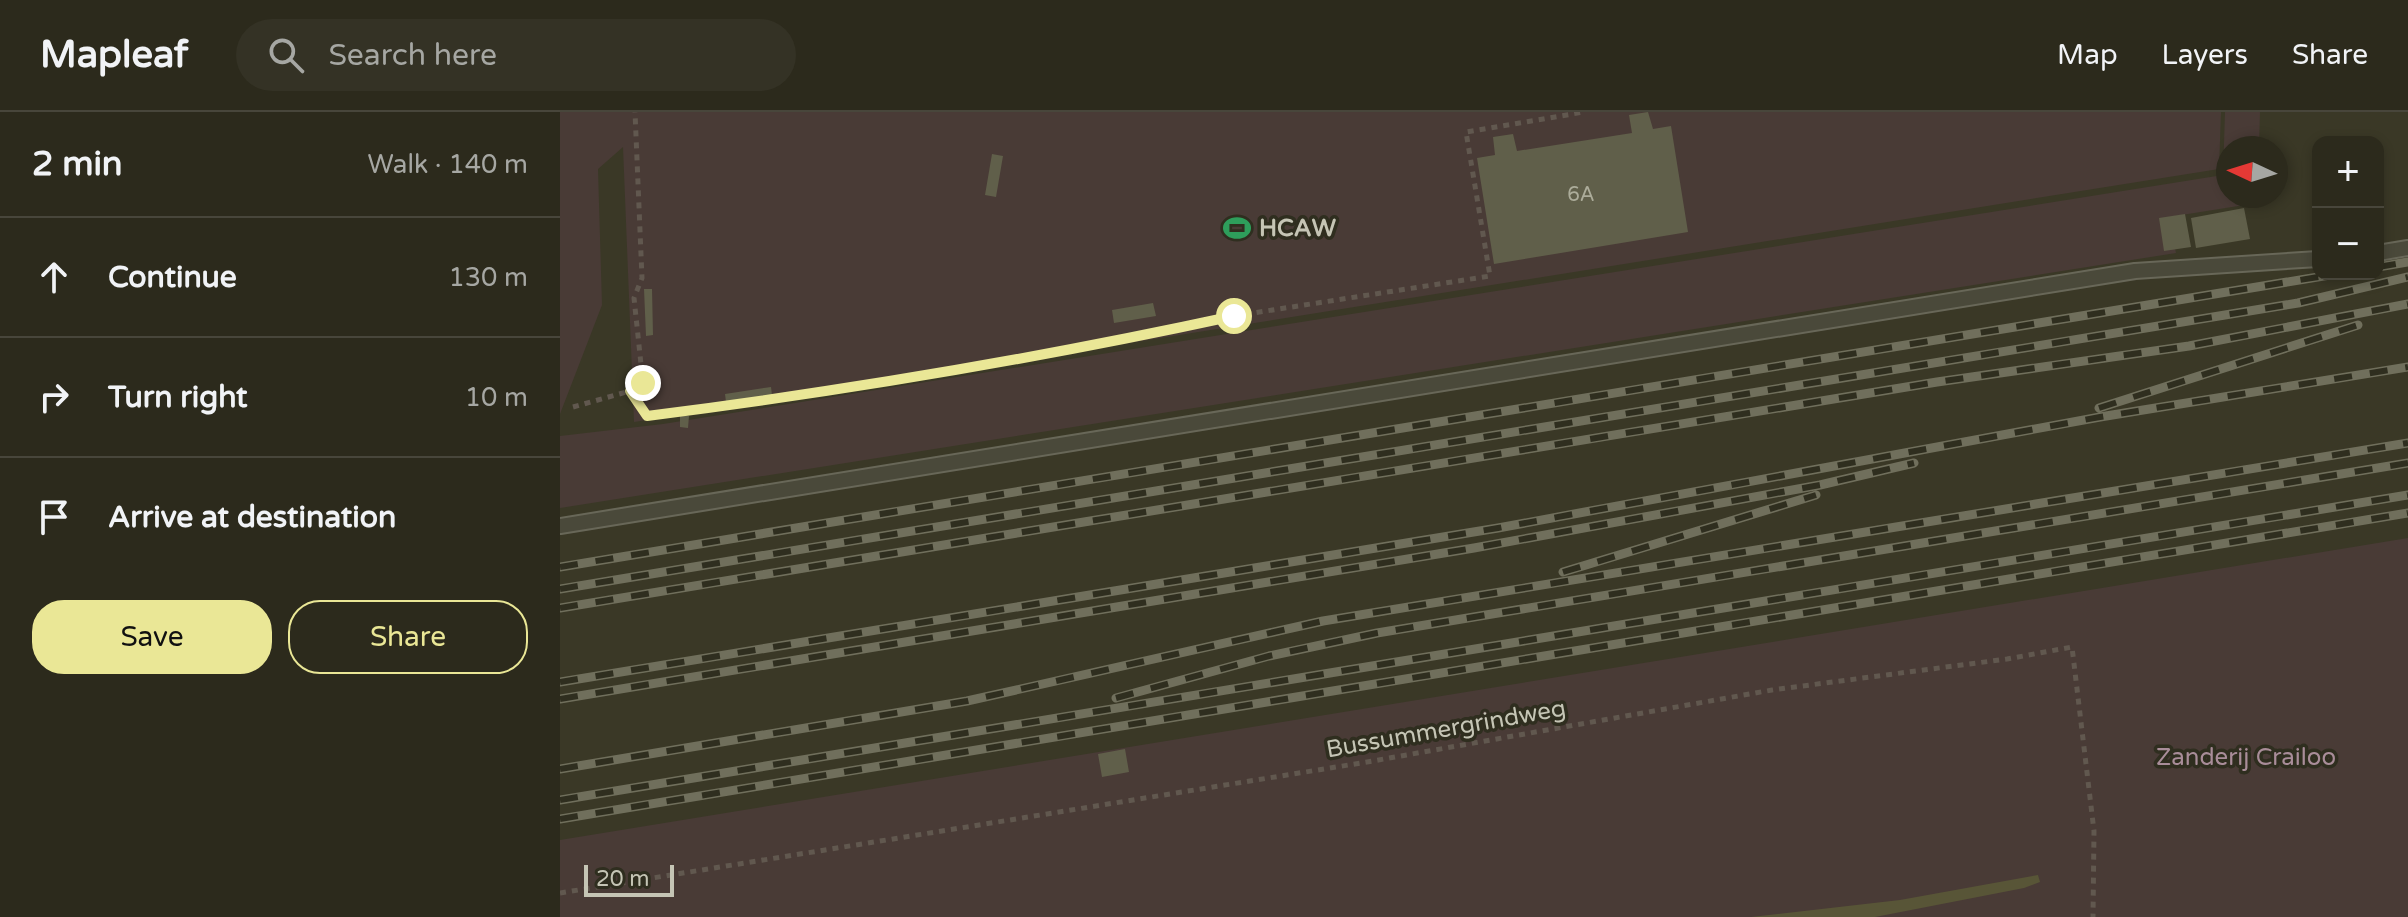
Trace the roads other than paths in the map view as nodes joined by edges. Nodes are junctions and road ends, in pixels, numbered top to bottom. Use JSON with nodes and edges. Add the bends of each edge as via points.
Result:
{"nodes":[{"id":1,"x":2408,"y":248,"type":"edge"},
{"id":2,"x":2384,"y":252,"type":"edge"},
{"id":3,"x":2312,"y":259,"type":"edge"},
{"id":4,"x":560,"y":526,"type":"edge"}],
"edges":[{"from":1,"to":2,"type":"lane"},
{"from":3,"to":4,"type":"lane","via":[[2120,274]]}]}
